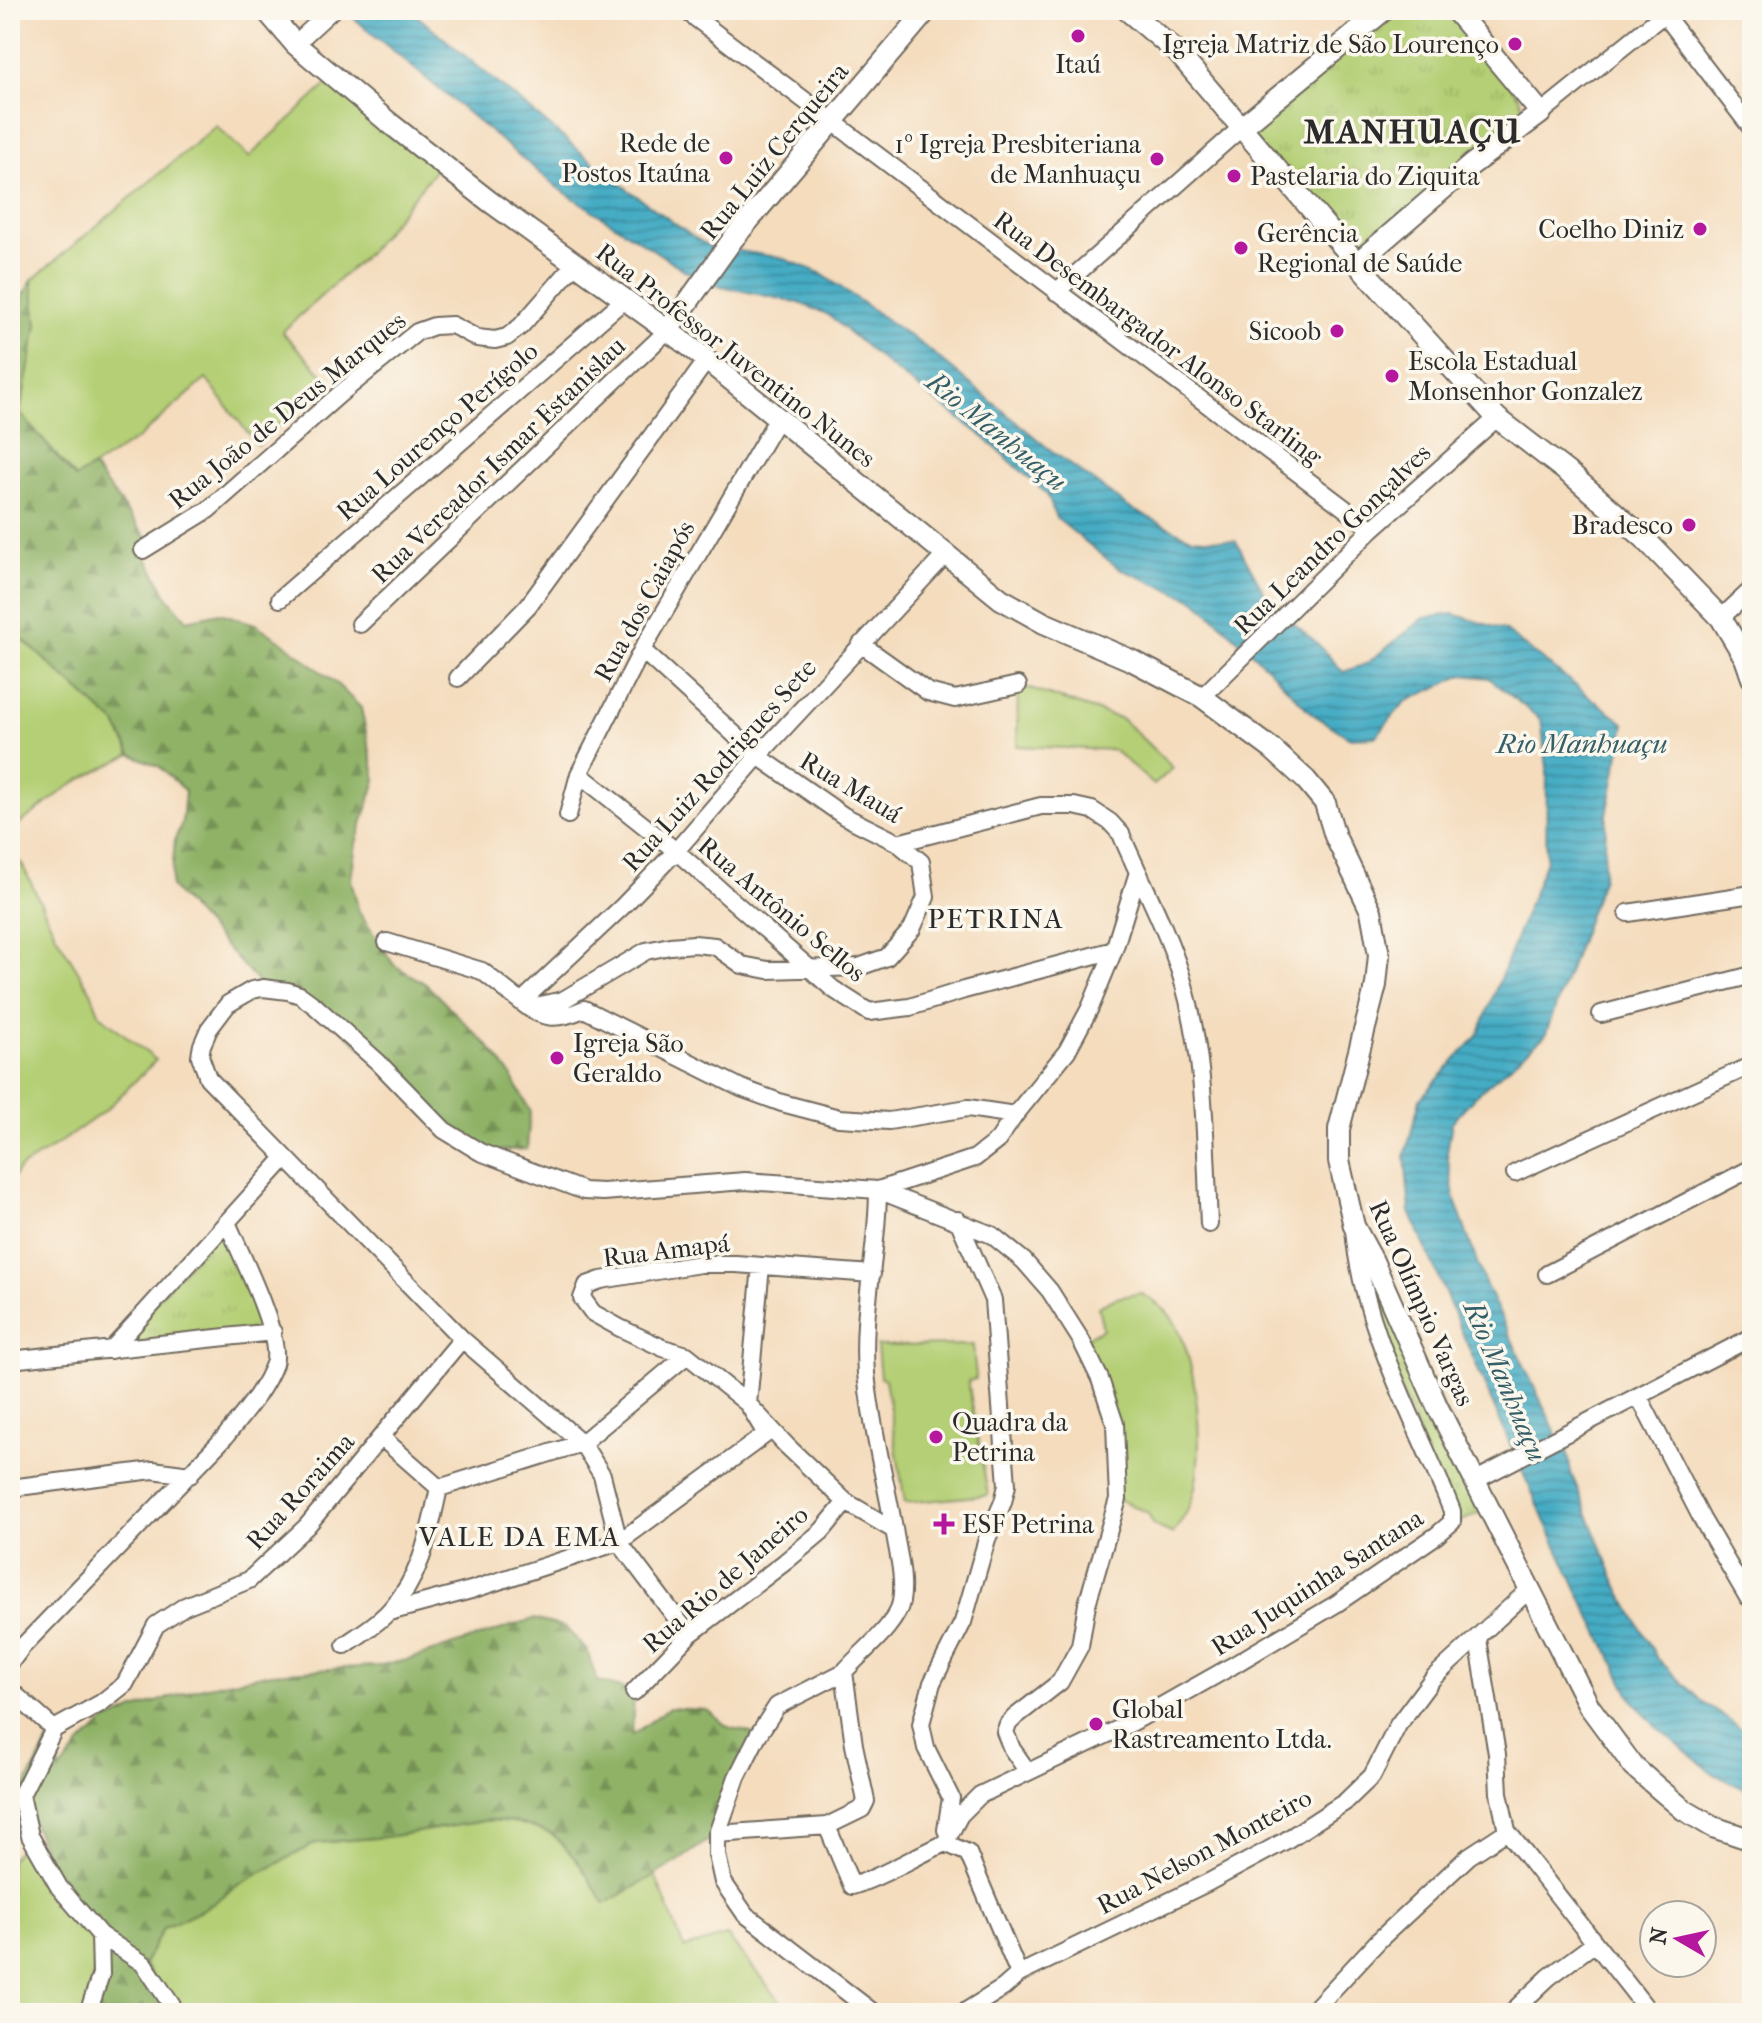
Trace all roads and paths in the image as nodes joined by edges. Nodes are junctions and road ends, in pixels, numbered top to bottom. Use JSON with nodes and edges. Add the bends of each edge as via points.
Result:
{"nodes":[{"id":1,"x":266,"y":10,"type":"edge"},
{"id":2,"x":685,"y":10,"type":"edge"},
{"id":3,"x":927,"y":10,"type":"edge"},
{"id":4,"x":1127,"y":10,"type":"edge"},
{"id":5,"x":1384,"y":10,"type":"edge"},
{"id":6,"x":1455,"y":10,"type":"edge"},
{"id":7,"x":331,"y":11,"type":"edge"},
{"id":8,"x":1663,"y":12,"type":"edge"},
{"id":9,"x":295,"y":44,"type":"junction"},
{"id":10,"x":1541,"y":113,"type":"junction"},
{"id":11,"x":833,"y":119,"type":"junction"},
{"id":12,"x":1242,"y":127,"type":"junction"},
{"id":13,"x":1752,"y":129,"type":"edge"},
{"id":14,"x":576,"y":263,"type":"junction"},
{"id":15,"x":1357,"y":263,"type":"junction"},
{"id":16,"x":1056,"y":292,"type":"junction"},
{"id":17,"x":625,"y":299,"type":"junction"},
{"id":18,"x":668,"y":330,"type":"junction"},
{"id":19,"x":707,"y":360,"type":"junction"},
{"id":20,"x":778,"y":418,"type":"junction"},
{"id":21,"x":1497,"y":418,"type":"junction"},
{"id":22,"x":1372,"y":529,"type":"junction"},
{"id":23,"x":143,"y":550,"type":"dead end"},
{"id":24,"x":947,"y":553,"type":"junction"},
{"id":25,"x":1752,"y":589,"type":"edge"},
{"id":26,"x":280,"y":599,"type":"dead end"},
{"id":27,"x":1721,"y":618,"type":"junction"},
{"id":28,"x":360,"y":624,"type":"dead end"},
{"id":29,"x":861,"y":644,"type":"junction"},
{"id":30,"x":642,"y":650,"type":"junction"},
{"id":31,"x":458,"y":678,"type":"dead end"},
{"id":32,"x":1752,"y":678,"type":"edge"},
{"id":33,"x":1018,"y":685,"type":"dead end"},
{"id":34,"x":1202,"y":697,"type":"junction"},
{"id":35,"x":758,"y":756,"type":"junction"},
{"id":36,"x":579,"y":774,"type":"junction"},
{"id":37,"x":568,"y":815,"type":"dead end"},
{"id":38,"x":898,"y":843,"type":"junction"},
{"id":39,"x":676,"y":851,"type":"junction"},
{"id":40,"x":1138,"y":872,"type":"junction"},
{"id":41,"x":1752,"y":894,"type":"edge"},
{"id":42,"x":1628,"y":913,"type":"dead end"},
{"id":43,"x":387,"y":942,"type":"dead end"},
{"id":44,"x":1114,"y":950,"type":"junction"},
{"id":45,"x":811,"y":969,"type":"junction"},
{"id":46,"x":1752,"y":975,"type":"edge"},
{"id":47,"x":521,"y":1002,"type":"junction"},
{"id":48,"x":1601,"y":1014,"type":"dead end"},
{"id":49,"x":1752,"y":1065,"type":"edge"},
{"id":50,"x":1015,"y":1115,"type":"junction"},
{"id":51,"x":285,"y":1158,"type":"junction"},
{"id":52,"x":1752,"y":1168,"type":"edge"},
{"id":53,"x":1515,"y":1173,"type":"dead end"},
{"id":54,"x":878,"y":1190,"type":"junction"},
{"id":55,"x":958,"y":1220,"type":"junction"},
{"id":56,"x":227,"y":1222,"type":"junction"},
{"id":57,"x":1209,"y":1224,"type":"dead end"},
{"id":58,"x":1354,"y":1226,"type":"junction"},
{"id":59,"x":761,"y":1266,"type":"junction"},
{"id":60,"x":872,"y":1274,"type":"junction"},
{"id":61,"x":1547,"y":1274,"type":"dead end"},
{"id":62,"x":273,"y":1332,"type":"junction"},
{"id":63,"x":1752,"y":1337,"type":"edge"},
{"id":64,"x":462,"y":1339,"type":"junction"},
{"id":65,"x":111,"y":1350,"type":"junction"},
{"id":66,"x":687,"y":1355,"type":"junction"},
{"id":67,"x":10,"y":1360,"type":"edge"},
{"id":68,"x":1639,"y":1397,"type":"junction"},
{"id":69,"x":748,"y":1404,"type":"junction"},
{"id":70,"x":381,"y":1437,"type":"junction"},
{"id":71,"x":582,"y":1443,"type":"junction"},
{"id":72,"x":190,"y":1475,"type":"junction"},
{"id":73,"x":1476,"y":1480,"type":"junction"},
{"id":74,"x":10,"y":1488,"type":"edge"},
{"id":75,"x":439,"y":1488,"type":"junction"},
{"id":76,"x":846,"y":1502,"type":"junction"},
{"id":77,"x":894,"y":1530,"type":"junction"},
{"id":78,"x":619,"y":1542,"type":"junction"},
{"id":79,"x":1531,"y":1588,"type":"junction"},
{"id":80,"x":1752,"y":1600,"type":"edge"},
{"id":81,"x":389,"y":1612,"type":"junction"},
{"id":82,"x":689,"y":1635,"type":"junction"},
{"id":83,"x":1478,"y":1639,"type":"junction"},
{"id":84,"x":16,"y":1644,"type":"edge"},
{"id":85,"x":345,"y":1645,"type":"dead end"},
{"id":86,"x":10,"y":1663,"type":"edge"},
{"id":87,"x":844,"y":1672,"type":"junction"},
{"id":88,"x":10,"y":1690,"type":"edge"},
{"id":89,"x":634,"y":1692,"type":"dead end"},
{"id":90,"x":54,"y":1729,"type":"junction"},
{"id":91,"x":1028,"y":1772,"type":"junction"},
{"id":92,"x":827,"y":1826,"type":"junction"},
{"id":93,"x":1507,"y":1831,"type":"junction"},
{"id":94,"x":717,"y":1834,"type":"junction"},
{"id":95,"x":1752,"y":1840,"type":"edge"},
{"id":96,"x":945,"y":1843,"type":"junction"},
{"id":97,"x":100,"y":1935,"type":"junction"},
{"id":98,"x":1595,"y":1943,"type":"junction"},
{"id":99,"x":1019,"y":1974,"type":"junction"},
{"id":100,"x":88,"y":2013,"type":"edge"},
{"id":101,"x":177,"y":2013,"type":"edge"},
{"id":102,"x":874,"y":2013,"type":"edge"},
{"id":103,"x":963,"y":2013,"type":"edge"},
{"id":104,"x":1311,"y":2013,"type":"edge"},
{"id":105,"x":1511,"y":2013,"type":"edge"},
{"id":106,"x":1650,"y":2013,"type":"edge"}],
"edges":[{"from":1,"to":9,"type":"street","name":"Rua Professor Juventino Nunes"},
{"from":2,"to":11,"type":"street","name":"Rua Desembargador Alonso Starling"},
{"from":3,"to":11,"type":"street","name":"Rua Luiz Cerqueira"},
{"from":4,"to":12,"type":"street","via":[[1178,53]]},
{"from":5,"to":12,"type":"street"},
{"from":6,"to":10,"type":"street"},
{"from":7,"to":9,"type":"street"},
{"from":8,"to":10,"type":"street"},
{"from":8,"to":13,"type":"street"},
{"from":9,"to":14,"type":"street","name":"Rua Professor Juventino Nunes","via":[[489,201]]},
{"from":10,"to":15,"type":"street"},
{"from":11,"to":16,"type":"street","name":"Rua Desembargador Alonso Starling"},
{"from":11,"to":18,"type":"street","name":"Rua Luiz Cerqueira","via":[[733,239]]},
{"from":12,"to":15,"type":"street"},
{"from":12,"to":16,"type":"street"},
{"from":14,"to":17,"type":"street","name":"Rua Professor Juventino Nunes"},
{"from":14,"to":23,"type":"street","name":"Rua João de Deus Marques","via":[[507,337],[477,338],[452,325],[417,332],[208,510]]},
{"from":15,"to":21,"type":"street"},
{"from":16,"to":22,"type":"street","name":"Rua Desembargador Alonso Starling"},
{"from":17,"to":18,"type":"street","name":"Rua Professor Juventino Nunes"},
{"from":17,"to":26,"type":"street","name":"Rua Lourenço Perígolo"},
{"from":18,"to":19,"type":"street","name":"Rua Professor Juventino Nunes"},
{"from":18,"to":28,"type":"street","name":"Rua Vereador Ismar Estanislau"},
{"from":19,"to":20,"type":"street","name":"Rua Professor Juventino Nunes"},
{"from":19,"to":31,"type":"street","via":[[528,606]]},
{"from":20,"to":24,"type":"street","name":"Rua Professor Juventino Nunes"},
{"from":20,"to":30,"type":"street","name":"Rua dos Caiapós"},
{"from":21,"to":22,"type":"street","name":"Rua Leandro Gonçalves"},
{"from":21,"to":27,"type":"street","via":[[1644,538]]},
{"from":22,"to":34,"type":"street","name":"Rua Leandro Gonçalves"},
{"from":24,"to":29,"type":"street","name":"Rua Luiz Rodrigues Sete"},
{"from":24,"to":34,"type":"street","name":"Rua Professor Juventino Nunes","via":[[1018,610]]},
{"from":25,"to":27,"type":"street"},
{"from":27,"to":32,"type":"street"},
{"from":29,"to":33,"type":"street","via":[[928,692],[955,699]]},
{"from":29,"to":35,"type":"street","name":"Rua Luiz Rodrigues Sete"},
{"from":30,"to":35,"type":"street","name":"Rua Mauá"},
{"from":30,"to":36,"type":"street","name":"Rua dos Caiapós"},
{"from":34,"to":58,"type":"street","name":"Rua Olímpio Vargas","via":[[1272,749],[1325,803],[1371,911],[1379,955],[1376,985],[1339,1129],[1339,1161]]},
{"from":35,"to":38,"type":"street","name":"Rua Mauá","via":[[844,816]]},
{"from":35,"to":39,"type":"street","name":"Rua Luiz Rodrigues Sete"},
{"from":36,"to":37,"type":"street","name":"Rua dos Caiapós"},
{"from":36,"to":39,"type":"street","name":"Rua Antônio Sellos"},
{"from":38,"to":40,"type":"street","name":"Rua Mauá","via":[[1041,806],[1074,806],[1110,822]]},
{"from":38,"to":45,"type":"street","via":[[921,862],[924,875],[926,897],[912,929],[887,957],[859,967]]},
{"from":39,"to":45,"type":"street","name":"Rua Antônio Sellos"},
{"from":39,"to":47,"type":"street","name":"Rua Luiz Rodrigues Sete"},
{"from":40,"to":44,"type":"street"},
{"from":40,"to":57,"type":"street","name":"Rua Mauá","via":[[1167,936],[1190,1008],[1204,1111]]},
{"from":41,"to":42,"type":"street"},
{"from":43,"to":47,"type":"street","via":[[482,971]]},
{"from":44,"to":45,"type":"street","name":"Rua Antônio Sellos","via":[[910,1007],[869,1012]]},
{"from":44,"to":50,"type":"street","via":[[1067,1051]]},
{"from":45,"to":47,"type":"street","via":[[768,970],[742,965],[715,946],[670,946],[646,951],[563,1000],[536,1006]]},
{"from":46,"to":48,"type":"street"},
{"from":47,"to":50,"type":"street","via":[[536,1015],[565,1017],[584,1009],[741,1088],[839,1118],[889,1121],[968,1108]]},
{"from":49,"to":53,"type":"street"},
{"from":50,"to":54,"type":"street","via":[[998,1140],[975,1158]]},
{"from":51,"to":54,"type":"street","via":[[208,1078],[200,1056],[209,1029],[228,1004],[263,988],[300,995],[315,1006],[444,1130],[480,1152],[584,1191],[745,1181]]},
{"from":51,"to":56,"type":"street"},
{"from":51,"to":64,"type":"street"},
{"from":52,"to":61,"type":"street"},
{"from":54,"to":55,"type":"street"},
{"from":54,"to":60,"type":"street"},
{"from":55,"to":91,"type":"street","via":[[992,1235],[1050,1291],[1081,1340],[1115,1424],[1118,1499],[1080,1646],[1060,1682],[1015,1717],[1005,1732]]},
{"from":55,"to":96,"type":"street","via":[[993,1300],[1007,1485],[963,1622],[932,1683],[921,1724],[926,1748],[951,1798]]},
{"from":56,"to":62,"type":"street"},
{"from":56,"to":65,"type":"street"},
{"from":58,"to":73,"type":"street","name":"Rua Olímpio Vargas"},
{"from":58,"to":91,"type":"street","name":"Rua Juquinha Santana","via":[[1362,1287],[1452,1522],[1336,1604],[1232,1666],[1133,1722]]},
{"from":59,"to":60,"type":"street","name":"Rua Amapá"},
{"from":59,"to":66,"type":"street","name":"Rua Amapá","via":[[700,1264],[587,1285],[582,1298],[593,1313]]},
{"from":59,"to":69,"type":"street"},
{"from":60,"to":77,"type":"street","via":[[864,1334],[866,1375]]},
{"from":62,"to":65,"type":"street"},
{"from":62,"to":72,"type":"street","via":[[275,1361],[254,1401]]},
{"from":63,"to":68,"type":"street"},
{"from":64,"to":70,"type":"street","name":"Rua Roraima"},
{"from":64,"to":71,"type":"street"},
{"from":65,"to":67,"type":"street"},
{"from":66,"to":69,"type":"street","name":"Rua Amapá"},
{"from":66,"to":71,"type":"street"},
{"from":68,"to":73,"type":"street"},
{"from":68,"to":80,"type":"street","via":[[1702,1519]]},
{"from":69,"to":76,"type":"street","name":"Rua Amapá"},
{"from":69,"to":78,"type":"street","via":[[766,1434]]},
{"from":70,"to":75,"type":"street"},
{"from":70,"to":90,"type":"street","name":"Rua Roraima","via":[[307,1526],[249,1580],[185,1606],[156,1625],[125,1684]]},
{"from":71,"to":75,"type":"street"},
{"from":71,"to":78,"type":"street","via":[[602,1475]]},
{"from":72,"to":74,"type":"street","via":[[153,1470]]},
{"from":72,"to":84,"type":"street"},
{"from":73,"to":79,"type":"street","name":"Rua Olímpio Vargas"},
{"from":75,"to":81,"type":"street","via":[[414,1579]]},
{"from":76,"to":77,"type":"street","name":"Rua Amapá"},
{"from":76,"to":82,"type":"street","name":"Rua Rio de Janeiro","via":[[822,1531]]},
{"from":77,"to":87,"type":"street","via":[[903,1580],[900,1606]]},
{"from":78,"to":81,"type":"street"},
{"from":78,"to":82,"type":"street"},
{"from":79,"to":83,"type":"street","name":"Rua Nelson Monteiro"},
{"from":79,"to":95,"type":"street","name":"Rua Olímpio Vargas","via":[[1579,1688],[1634,1767],[1684,1810]]},
{"from":81,"to":85,"type":"street"},
{"from":82,"to":89,"type":"street","name":"Rua Rio de Janeiro"},
{"from":83,"to":93,"type":"street"},
{"from":83,"to":99,"type":"street","name":"Rua Nelson Monteiro","via":[[1433,1678],[1398,1725],[1372,1776],[1345,1802],[1209,1882]]},
{"from":84,"to":86,"type":"street"},
{"from":87,"to":92,"type":"street","via":[[866,1801],[862,1809]]},
{"from":87,"to":94,"type":"street","via":[[777,1706],[737,1777]]},
{"from":88,"to":90,"type":"street"},
{"from":90,"to":97,"type":"street","via":[[21,1795],[30,1836],[59,1887]]},
{"from":91,"to":96,"type":"street","name":"Rua Juquinha Santana","via":[[980,1795],[960,1815]]},
{"from":92,"to":94,"type":"street"},
{"from":92,"to":96,"type":"street","via":[[852,1886]]},
{"from":93,"to":98,"type":"street"},
{"from":93,"to":104,"type":"street","via":[[1469,1856]]},
{"from":94,"to":102,"type":"street","via":[[723,1882],[745,1914]]},
{"from":96,"to":99,"type":"street","via":[[968,1853]]},
{"from":97,"to":100,"type":"street","via":[[101,1974]]},
{"from":97,"to":101,"type":"street","via":[[144,1964]]},
{"from":98,"to":105,"type":"street"},
{"from":98,"to":106,"type":"street"},
{"from":99,"to":103,"type":"street","name":"Rua Nelson Monteiro"}]}
